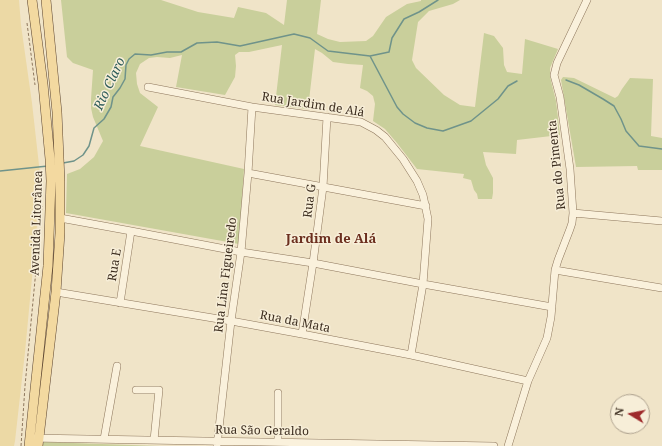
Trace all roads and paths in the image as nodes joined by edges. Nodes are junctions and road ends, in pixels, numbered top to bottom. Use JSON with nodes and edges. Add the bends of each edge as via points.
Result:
{"nodes":[{"id":1,"x":32,"y":0,"type":"edge"},
{"id":2,"x":587,"y":0,"type":"edge"},
{"id":3,"x":46,"y":1,"type":"edge"},
{"id":4,"x":27,"y":19,"type":"dead end"},
{"id":5,"x":36,"y":87,"type":"dead end"},
{"id":6,"x":148,"y":87,"type":"dead end"},
{"id":7,"x":252,"y":107,"type":"junction"},
{"id":8,"x":327,"y":117,"type":"junction"},
{"id":9,"x":55,"y":158,"type":"junction"},
{"id":10,"x":248,"y":173,"type":"junction"},
{"id":11,"x":55,"y":181,"type":"junction"},
{"id":12,"x":323,"y":188,"type":"junction"},
{"id":13,"x":42,"y":205,"type":"dead end"},
{"id":14,"x":426,"y":206,"type":"junction"},
{"id":15,"x":573,"y":213,"type":"junction"},
{"id":16,"x":60,"y":218,"type":"junction"},
{"id":17,"x":662,"y":221,"type":"edge"},
{"id":18,"x":131,"y":230,"type":"junction"},
{"id":19,"x":241,"y":252,"type":"junction"},
{"id":20,"x":313,"y":263,"type":"junction"},
{"id":21,"x":555,"y":270,"type":"junction"},
{"id":22,"x":423,"y":284,"type":"junction"},
{"id":23,"x":662,"y":288,"type":"edge"},
{"id":24,"x":51,"y":292,"type":"junction"},
{"id":25,"x":120,"y":303,"type":"junction"},
{"id":26,"x":552,"y":307,"type":"junction"},
{"id":27,"x":231,"y":321,"type":"junction"},
{"id":28,"x":302,"y":334,"type":"junction"},
{"id":29,"x":411,"y":355,"type":"junction"},
{"id":30,"x":117,"y":366,"type":"dead end"},
{"id":31,"x":528,"y":381,"type":"junction"},
{"id":32,"x":136,"y":390,"type":"dead end"},
{"id":33,"x":278,"y":393,"type":"dead end"},
{"id":34,"x":104,"y":437,"type":"junction"},
{"id":35,"x":154,"y":437,"type":"junction"},
{"id":36,"x":34,"y":442,"type":"edge"},
{"id":37,"x":278,"y":442,"type":"junction"},
{"id":38,"x":218,"y":444,"type":"edge"},
{"id":39,"x":21,"y":446,"type":"edge"},
{"id":40,"x":494,"y":446,"type":"edge"},
{"id":41,"x":508,"y":446,"type":"edge"}],
"edges":[{"from":1,"to":9,"type":"main road","name":"Avenida Litorânea"},
{"from":2,"to":15,"type":"street","name":"Rua do Pimenta","via":[[556,63],[554,74],[563,117]]},
{"from":3,"to":9,"type":"main road","name":"Avenida Litorânea","via":[[54,82]]},
{"from":4,"to":5,"type":"path"},
{"from":6,"to":7,"type":"street","name":"Rua Jardim de Alá"},
{"from":7,"to":8,"type":"street","name":"Rua Jardim de Alá"},
{"from":7,"to":10,"type":"street","name":"Rua Lina Figueiredo"},
{"from":8,"to":12,"type":"street","name":"Rua G"},
{"from":8,"to":14,"type":"street","name":"Rua Jardim de Alá","via":[[361,122],[384,137],[411,171]]},
{"from":9,"to":11,"type":"main road","name":"Avenida Litorânea"},
{"from":10,"to":12,"type":"street"},
{"from":10,"to":19,"type":"street","name":"Rua Lina Figueiredo"},
{"from":11,"to":16,"type":"main road","name":"Avenida Litorânea"},
{"from":11,"to":24,"type":"main road","name":"Avenida Litorânea","via":[[50,196]]},
{"from":12,"to":14,"type":"street"},
{"from":12,"to":20,"type":"street","name":"Rua G"},
{"from":13,"to":39,"type":"path"},
{"from":14,"to":22,"type":"street","name":"Rua Jardim de Alá","via":[[428,219]]},
{"from":15,"to":17,"type":"street"},
{"from":15,"to":21,"type":"street","name":"Rua do Pimenta","via":[[570,230]]},
{"from":16,"to":18,"type":"street"},
{"from":16,"to":24,"type":"main road","name":"Avenida Litorânea","via":[[59,247]]},
{"from":18,"to":19,"type":"street"},
{"from":18,"to":25,"type":"street","name":"Rua E"},
{"from":19,"to":20,"type":"street"},
{"from":19,"to":27,"type":"street","name":"Rua Lina Figueiredo"},
{"from":20,"to":22,"type":"street"},
{"from":20,"to":28,"type":"street","name":"Rua G"},
{"from":21,"to":23,"type":"street"},
{"from":21,"to":26,"type":"street","name":"Rua do Pimenta"},
{"from":22,"to":26,"type":"street"},
{"from":22,"to":29,"type":"street","name":"Rua Jardim de Alá"},
{"from":24,"to":25,"type":"street","name":"Rua da Mata"},
{"from":24,"to":36,"type":"main road","name":"Avenida Litorânea"},
{"from":25,"to":27,"type":"street","name":"Rua da Mata"},
{"from":26,"to":31,"type":"street","name":"Rua do Pimenta","via":[[547,338]]},
{"from":27,"to":28,"type":"street","name":"Rua da Mata"},
{"from":27,"to":38,"type":"street","name":"Rua Lina Figueiredo"},
{"from":28,"to":29,"type":"street","name":"Rua da Mata"},
{"from":29,"to":31,"type":"street","name":"Rua da Mata"},
{"from":30,"to":34,"type":"street"},
{"from":31,"to":41,"type":"street","name":"Rua do Pimenta"},
{"from":32,"to":35,"type":"street","via":[[159,390]]},
{"from":33,"to":37,"type":"street"},
{"from":34,"to":35,"type":"street","name":"Rua São Geraldo"},
{"from":34,"to":36,"type":"street","name":"Rua São Geraldo"},
{"from":35,"to":38,"type":"street","name":"Rua São Geraldo"},
{"from":37,"to":38,"type":"street","name":"Rua São Geraldo"},
{"from":37,"to":40,"type":"street","name":"Rua São Geraldo"}]}
